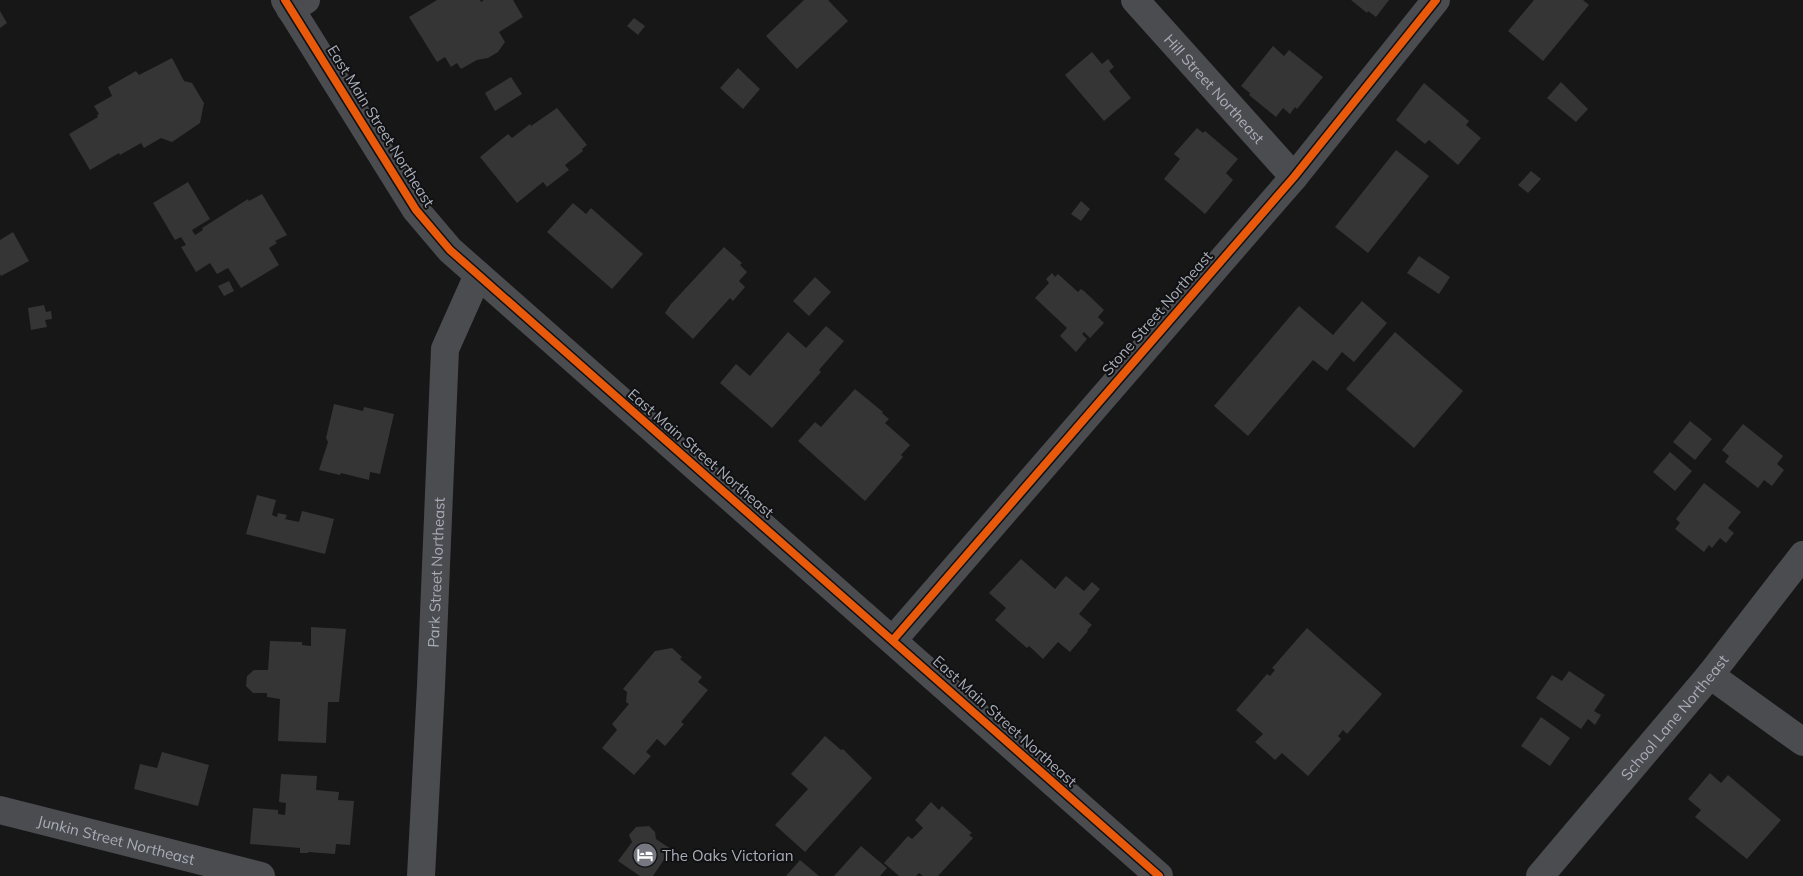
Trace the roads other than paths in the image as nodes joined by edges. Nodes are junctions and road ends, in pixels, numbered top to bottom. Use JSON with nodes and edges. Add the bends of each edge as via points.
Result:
{"nodes":[{"id":1,"x":1135,"y":0,"type":"edge"},
{"id":2,"x":1436,"y":0,"type":"edge"},
{"id":3,"x":294,"y":3,"type":"edge"},
{"id":4,"x":1294,"y":177,"type":"junction"},
{"id":5,"x":478,"y":275,"type":"junction"},
{"id":6,"x":1803,"y":555,"type":"edge"},
{"id":7,"x":893,"y":640,"type":"junction"},
{"id":8,"x":1710,"y":675,"type":"junction"},
{"id":9,"x":1803,"y":742,"type":"edge"},
{"id":10,"x":0,"y":810,"type":"edge"},
{"id":11,"x":261,"y":876,"type":"edge"},
{"id":12,"x":420,"y":876,"type":"edge"},
{"id":13,"x":1159,"y":876,"type":"edge"},
{"id":14,"x":1540,"y":876,"type":"edge"}],
"edges":[{"from":1,"to":4,"type":"street","name":"Hill Street Northeast"},
{"from":2,"to":4,"type":"street","name":"Stone Street Northeast"},
{"from":3,"to":5,"type":"street","name":"East Main Street Northeast","via":[[416,210],[450,250]]},
{"from":4,"to":7,"type":"street","name":"Stone Street Northeast"},
{"from":5,"to":7,"type":"street","name":"East Main Street Northeast"},
{"from":5,"to":12,"type":"street","name":"Park Street Northeast","via":[[445,349]]},
{"from":6,"to":8,"type":"street","name":"School Lane Northeast"},
{"from":7,"to":13,"type":"street","name":"East Main Street Northeast"},
{"from":8,"to":9,"type":"street"},
{"from":8,"to":14,"type":"street","name":"School Lane Northeast"},
{"from":10,"to":11,"type":"street","name":"Junkin Street Northeast"}]}
